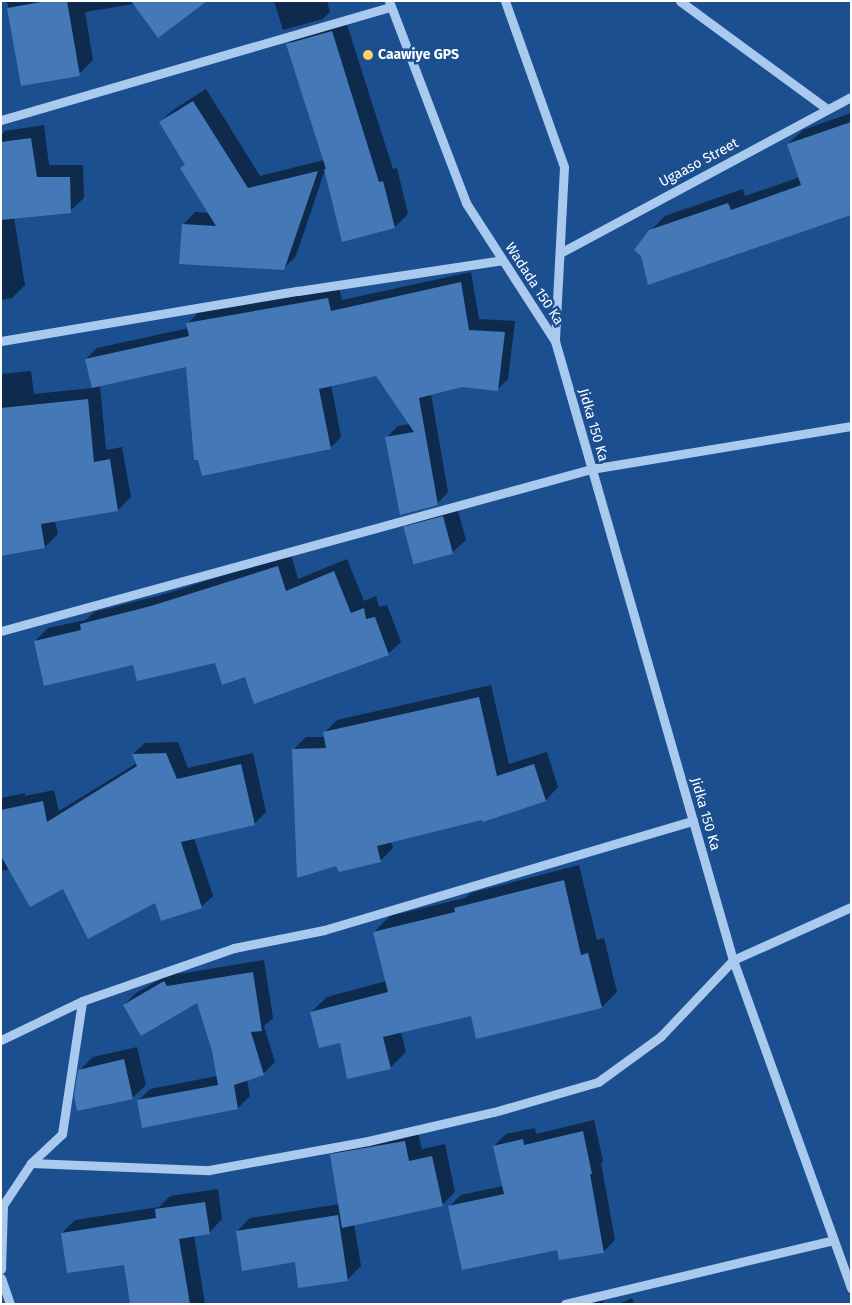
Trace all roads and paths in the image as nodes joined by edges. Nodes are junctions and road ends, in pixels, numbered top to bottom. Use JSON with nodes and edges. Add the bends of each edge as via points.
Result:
{"nodes":[{"id":1,"x":505,"y":1,"type":"edge"},
{"id":2,"x":680,"y":1,"type":"edge"},
{"id":3,"x":390,"y":4,"type":"edge"},
{"id":4,"x":851,"y":97,"type":"edge"},
{"id":5,"x":827,"y":110,"type":"junction"},
{"id":6,"x":1,"y":120,"type":"edge"},
{"id":7,"x":560,"y":253,"type":"junction"},
{"id":8,"x":502,"y":260,"type":"junction"},
{"id":9,"x":1,"y":342,"type":"edge"},
{"id":10,"x":555,"y":342,"type":"junction"},
{"id":11,"x":851,"y":426,"type":"edge"},
{"id":12,"x":591,"y":469,"type":"junction"},
{"id":13,"x":1,"y":631,"type":"edge"},
{"id":14,"x":693,"y":820,"type":"junction"},
{"id":15,"x":851,"y":907,"type":"edge"},
{"id":16,"x":733,"y":960,"type":"junction"},
{"id":17,"x":82,"y":1000,"type":"junction"},
{"id":18,"x":1,"y":1040,"type":"edge"},
{"id":19,"x":31,"y":1163,"type":"junction"},
{"id":20,"x":833,"y":1240,"type":"junction"},
{"id":21,"x":1,"y":1269,"type":"edge"},
{"id":22,"x":1,"y":1278,"type":"edge"},
{"id":23,"x":851,"y":1288,"type":"edge"},
{"id":24,"x":10,"y":1304,"type":"edge"},
{"id":25,"x":564,"y":1304,"type":"edge"}],
"edges":[{"from":1,"to":7,"type":"street","name":"Wadada 150 Ka","via":[[564,167]]},
{"from":2,"to":5,"type":"street"},
{"from":3,"to":6,"type":"street"},
{"from":3,"to":8,"type":"street","name":"Wadada 150 Ka","via":[[466,203]]},
{"from":4,"to":5,"type":"street","name":"Ugaaso Street"},
{"from":5,"to":7,"type":"street","name":"Ugaaso Street"},
{"from":7,"to":10,"type":"street","name":"Wadada 150 Ka"},
{"from":8,"to":9,"type":"street","via":[[278,294]]},
{"from":8,"to":10,"type":"street","name":"Wadada 150 Ka"},
{"from":10,"to":12,"type":"street","name":"Jidka 150 Ka"},
{"from":11,"to":12,"type":"street"},
{"from":12,"to":13,"type":"street"},
{"from":12,"to":14,"type":"street","name":"Jidka 150 Ka"},
{"from":14,"to":16,"type":"street","name":"Jidka 150 Ka"},
{"from":14,"to":17,"type":"street","via":[[324,930],[234,948]]},
{"from":15,"to":16,"type":"street"},
{"from":16,"to":19,"type":"street","via":[[661,1036],[598,1082],[494,1112],[368,1141],[209,1170]]},
{"from":16,"to":20,"type":"street","name":"Jidka 150 Ka"},
{"from":17,"to":18,"type":"street"},
{"from":17,"to":19,"type":"street","via":[[62,1134]]},
{"from":19,"to":21,"type":"street","via":[[3,1205]]},
{"from":20,"to":23,"type":"street","name":"Jidka 150 Ka"},
{"from":20,"to":25,"type":"street"},
{"from":22,"to":24,"type":"street"}]}
